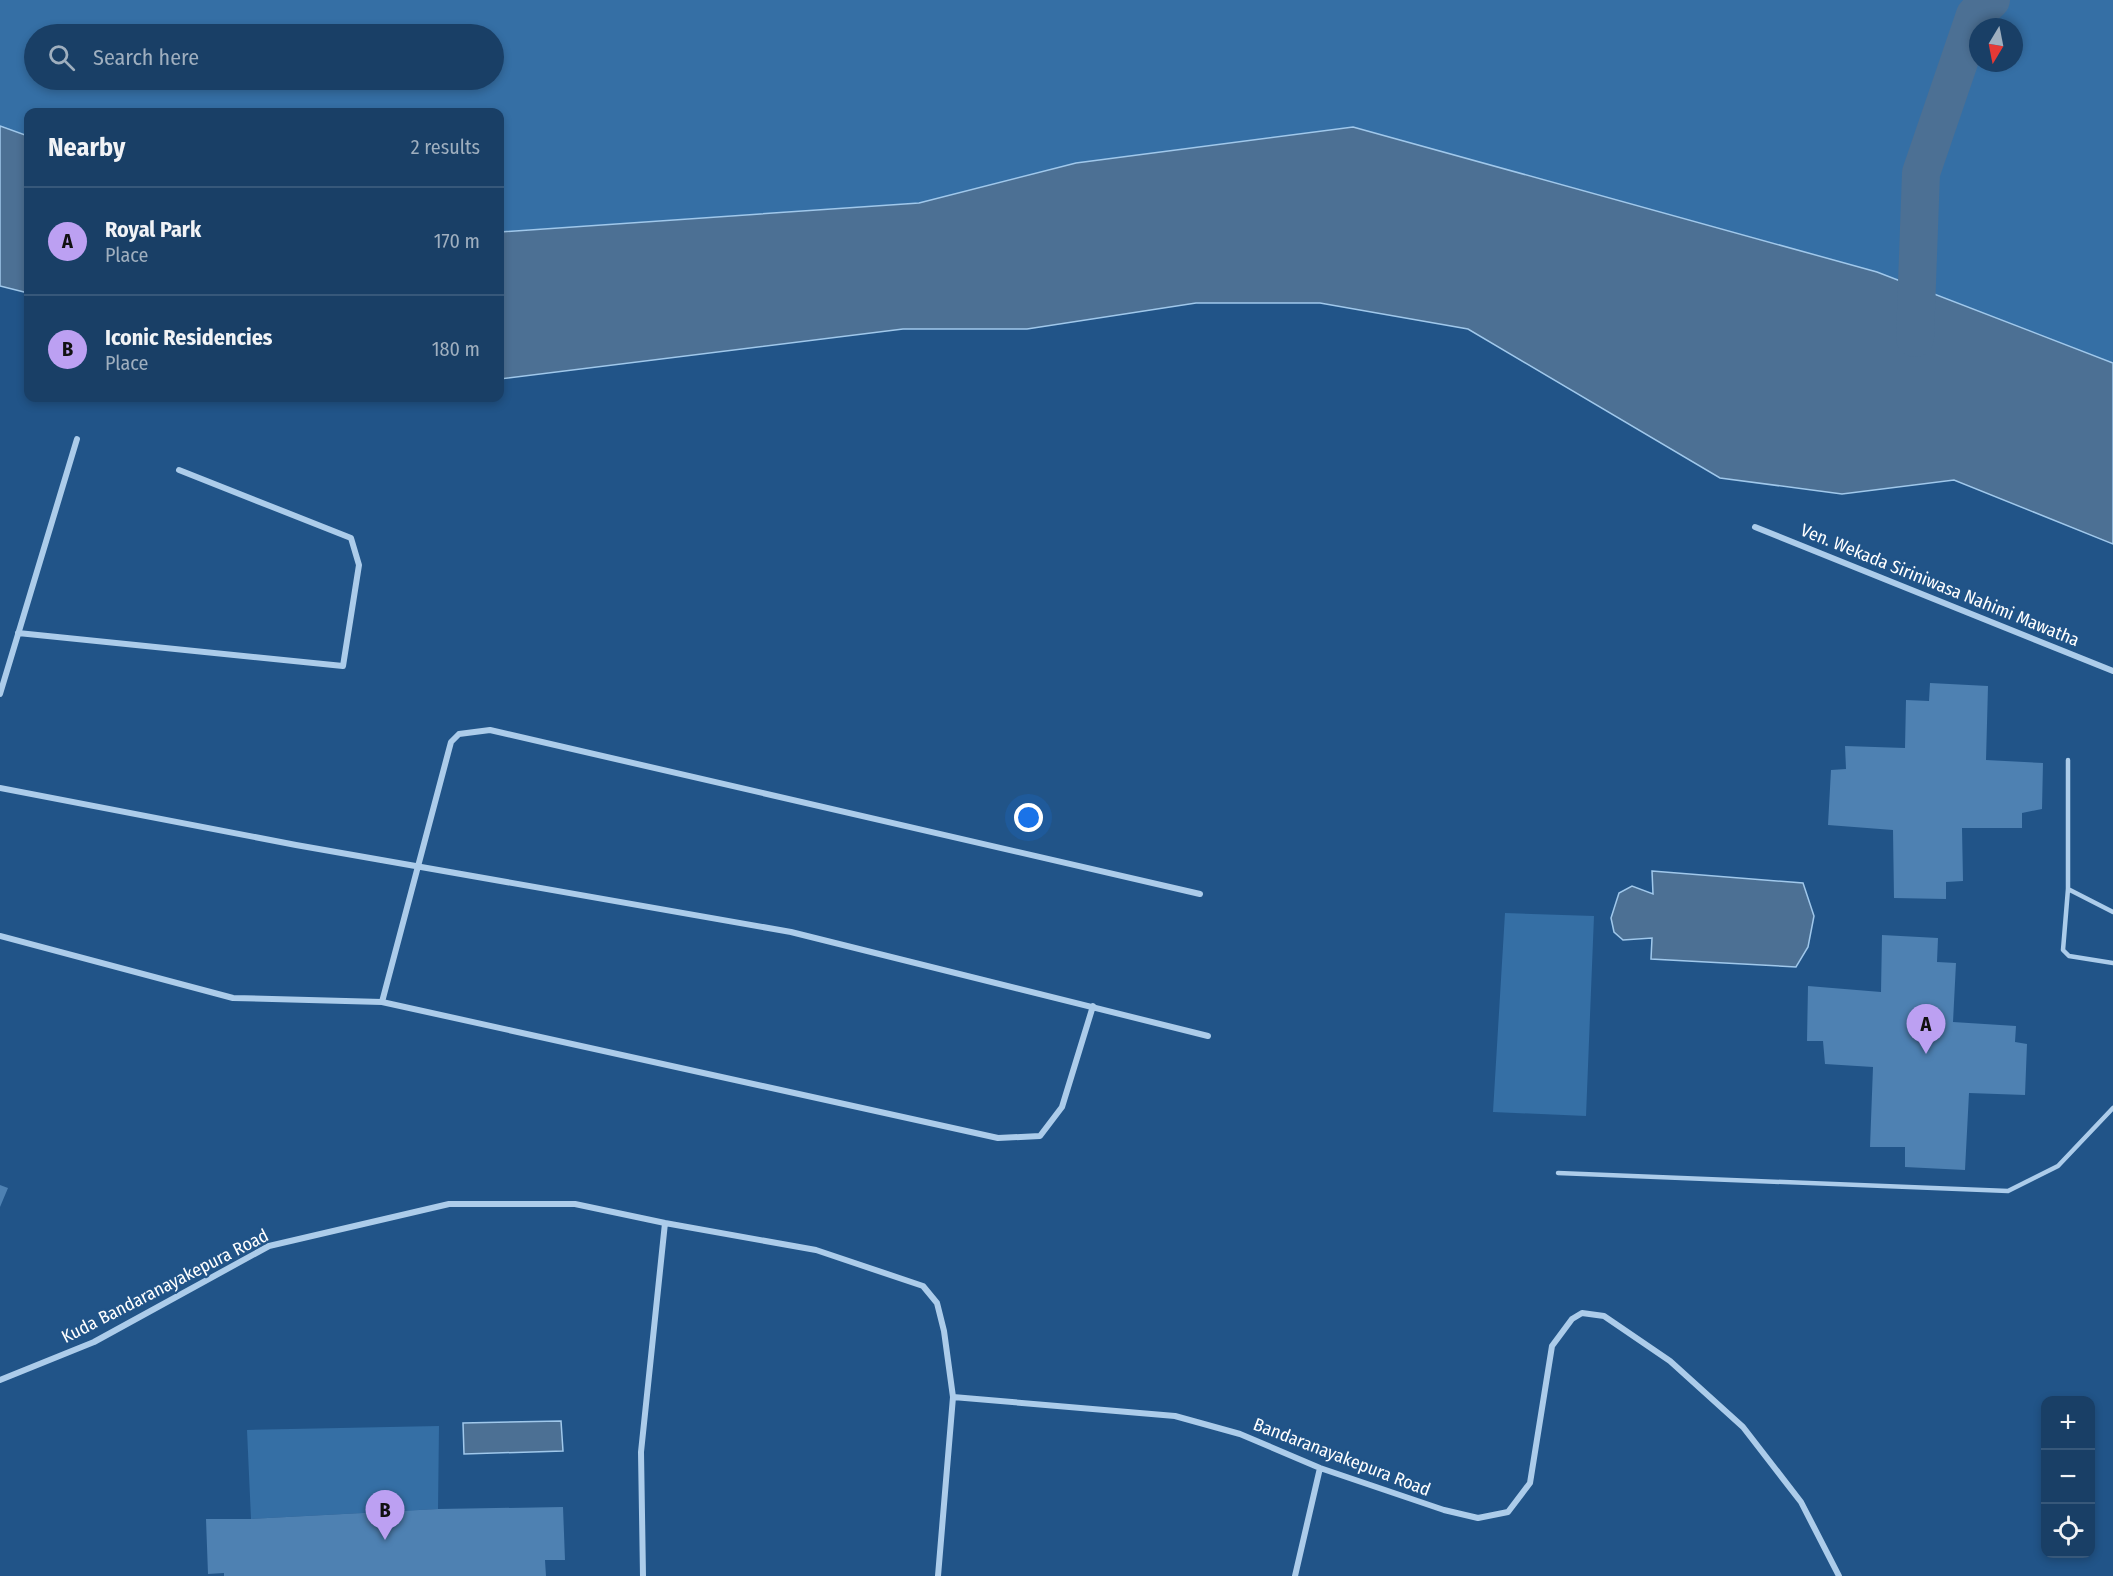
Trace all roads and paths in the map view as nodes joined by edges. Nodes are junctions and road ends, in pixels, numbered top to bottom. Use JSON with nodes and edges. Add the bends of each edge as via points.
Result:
{"nodes":[{"id":1,"x":77,"y":439,"type":"dead end"},
{"id":2,"x":179,"y":470,"type":"dead end"},
{"id":3,"x":1755,"y":527,"type":"dead end"},
{"id":4,"x":18,"y":633,"type":"junction"},
{"id":5,"x":2113,"y":671,"type":"edge"},
{"id":6,"x":0,"y":694,"type":"edge"},
{"id":7,"x":2068,"y":760,"type":"dead end"},
{"id":8,"x":0,"y":788,"type":"edge"},
{"id":9,"x":419,"y":867,"type":"junction"},
{"id":10,"x":2068,"y":889,"type":"junction"},
{"id":11,"x":1200,"y":894,"type":"dead end"},
{"id":12,"x":2113,"y":912,"type":"edge"},
{"id":13,"x":0,"y":936,"type":"edge"},
{"id":14,"x":2113,"y":963,"type":"edge"},
{"id":15,"x":382,"y":1002,"type":"junction"},
{"id":16,"x":1093,"y":1006,"type":"junction"},
{"id":17,"x":1208,"y":1036,"type":"dead end"},
{"id":18,"x":2113,"y":1108,"type":"edge"},
{"id":19,"x":1558,"y":1173,"type":"dead end"},
{"id":20,"x":665,"y":1223,"type":"junction"},
{"id":21,"x":0,"y":1380,"type":"edge"},
{"id":22,"x":953,"y":1397,"type":"junction"},
{"id":23,"x":1320,"y":1468,"type":"junction"},
{"id":24,"x":644,"y":1576,"type":"edge"},
{"id":25,"x":938,"y":1576,"type":"edge"},
{"id":26,"x":1295,"y":1576,"type":"edge"},
{"id":27,"x":1839,"y":1576,"type":"edge"}],
"edges":[{"from":1,"to":4,"type":"street"},
{"from":2,"to":4,"type":"street","via":[[351,538],[359,565],[343,666]]},
{"from":3,"to":5,"type":"street","name":"Ven. Wekada Siriniwasa Nahimi Mawatha"},
{"from":4,"to":6,"type":"street"},
{"from":7,"to":10,"type":"lane"},
{"from":8,"to":9,"type":"street"},
{"from":9,"to":11,"type":"street","via":[[451,742],[459,734],[490,730]]},
{"from":9,"to":15,"type":"street"},
{"from":9,"to":16,"type":"street","via":[[791,932]]},
{"from":10,"to":12,"type":"lane"},
{"from":10,"to":14,"type":"lane","via":[[2063,950],[2069,956]]},
{"from":13,"to":15,"type":"street","via":[[233,998]]},
{"from":15,"to":16,"type":"street","via":[[998,1138],[1040,1136],[1062,1107]]},
{"from":16,"to":17,"type":"street"},
{"from":18,"to":19,"type":"lane","via":[[2058,1166],[2008,1191]]},
{"from":20,"to":21,"type":"street","name":"Kuda Bandaranayakepura Road","via":[[575,1204],[449,1204],[281,1243],[94,1342]]},
{"from":20,"to":22,"type":"street","via":[[816,1250],[923,1286],[937,1303]]},
{"from":20,"to":24,"type":"street","via":[[640,1452]]},
{"from":22,"to":23,"type":"street","name":"Bandaranayakepura Road","via":[[1175,1416],[1240,1434]]},
{"from":22,"to":25,"type":"street"},
{"from":23,"to":26,"type":"street"},
{"from":23,"to":27,"type":"street","name":"Bandaranayakepura Road","via":[[1478,1518],[1508,1512],[1530,1483],[1552,1346],[1572,1319],[1582,1313],[1604,1316],[1670,1361],[1743,1427],[1801,1502]]}]}
